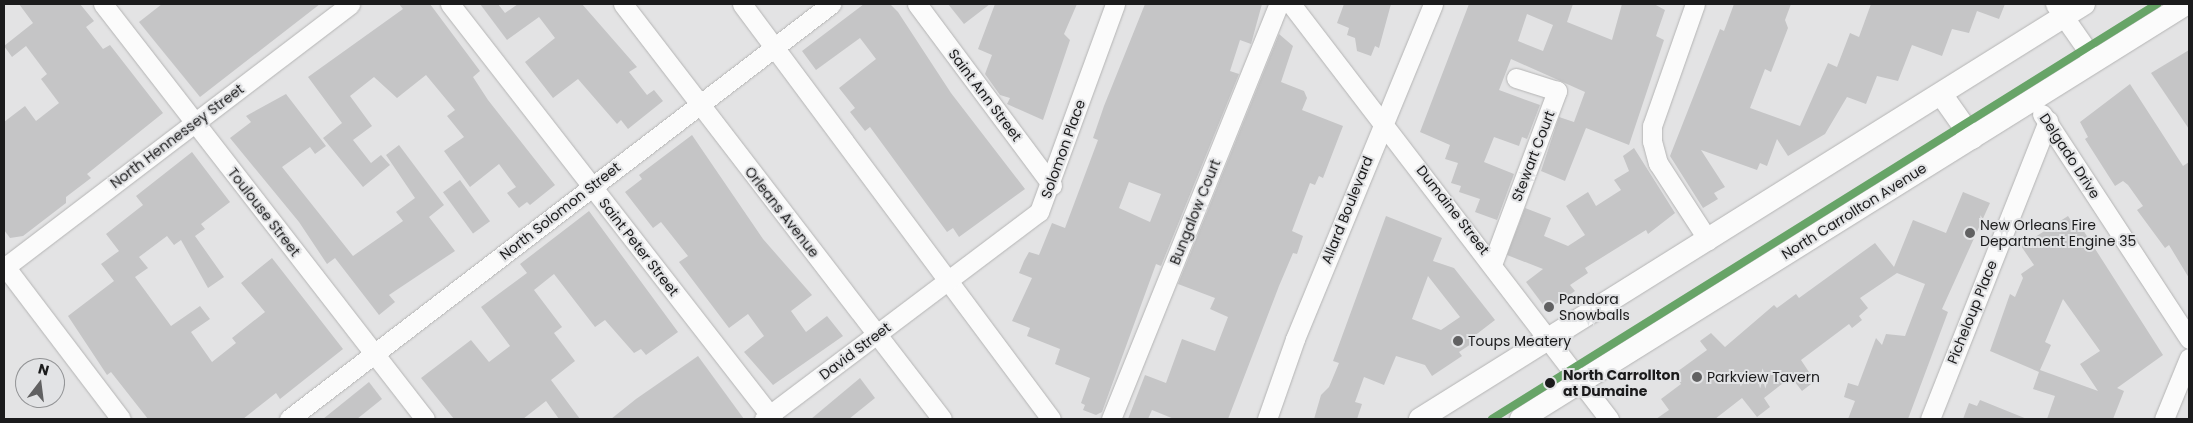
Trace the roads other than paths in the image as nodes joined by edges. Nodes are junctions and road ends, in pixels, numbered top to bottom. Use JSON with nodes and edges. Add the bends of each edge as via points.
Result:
{"nodes":[{"id":1,"x":103,"y":4,"type":"edge"},
{"id":2,"x":350,"y":4,"type":"edge"},
{"id":3,"x":450,"y":4,"type":"edge"},
{"id":4,"x":623,"y":4,"type":"edge"},
{"id":5,"x":742,"y":4,"type":"edge"},
{"id":6,"x":831,"y":4,"type":"edge"},
{"id":7,"x":917,"y":4,"type":"edge"},
{"id":8,"x":1115,"y":4,"type":"edge"},
{"id":9,"x":1279,"y":4,"type":"edge"},
{"id":10,"x":1291,"y":4,"type":"edge"},
{"id":11,"x":1433,"y":4,"type":"edge"},
{"id":12,"x":1695,"y":4,"type":"edge"},
{"id":13,"x":2084,"y":4,"type":"edge"},
{"id":14,"x":2186,"y":4,"type":"edge"},
{"id":15,"x":2059,"y":10,"type":"edge"},
{"id":16,"x":776,"y":46,"type":"junction"},
{"id":17,"x":2094,"y":60,"type":"junction"},
{"id":18,"x":1516,"y":78,"type":"dead end"},
{"id":19,"x":1941,"y":94,"type":"junction"},
{"id":20,"x":2033,"y":99,"type":"junction"},
{"id":21,"x":699,"y":105,"type":"junction"},
{"id":22,"x":1383,"y":121,"type":"junction"},
{"id":23,"x":2048,"y":121,"type":"junction"},
{"id":24,"x":194,"y":123,"type":"junction"},
{"id":25,"x":1972,"y":138,"type":"junction"},
{"id":26,"x":1052,"y":185,"type":"junction"},
{"id":27,"x":592,"y":186,"type":"junction"},
{"id":28,"x":1708,"y":240,"type":"junction"},
{"id":29,"x":1493,"y":262,"type":"junction"},
{"id":30,"x":4,"y":267,"type":"edge"},
{"id":31,"x":947,"y":283,"type":"junction"},
{"id":32,"x":877,"y":334,"type":"junction"},
{"id":33,"x":2189,"y":339,"type":"edge"},
{"id":34,"x":1550,"y":340,"type":"junction"},
{"id":35,"x":375,"y":353,"type":"junction"},
{"id":36,"x":2189,"y":358,"type":"edge"},
{"id":37,"x":1582,"y":381,"type":"junction"},
{"id":38,"x":769,"y":418,"type":"edge"},
{"id":39,"x":121,"y":419,"type":"edge"},
{"id":40,"x":289,"y":419,"type":"edge"},
{"id":41,"x":425,"y":419,"type":"edge"},
{"id":42,"x":942,"y":419,"type":"edge"},
{"id":43,"x":1052,"y":419,"type":"edge"},
{"id":44,"x":1110,"y":419,"type":"edge"},
{"id":45,"x":1267,"y":419,"type":"edge"},
{"id":46,"x":1420,"y":419,"type":"edge"},
{"id":47,"x":1522,"y":419,"type":"edge"},
{"id":48,"x":1609,"y":419,"type":"edge"},
{"id":49,"x":1930,"y":419,"type":"edge"},
{"id":50,"x":2164,"y":419,"type":"edge"}],
"edges":[{"from":1,"to":24,"type":"street","name":"Toulouse Street"},
{"from":2,"to":24,"type":"street","name":"North Hennessey Street"},
{"from":3,"to":27,"type":"street","name":"Saint Peter Street"},
{"from":4,"to":21,"type":"street","name":"Orleans Avenue"},
{"from":5,"to":16,"type":"street"},
{"from":6,"to":16,"type":"street","name":"North Solomon Street"},
{"from":7,"to":26,"type":"street","name":"Saint Ann Street"},
{"from":8,"to":26,"type":"street","name":"Solomon Place"},
{"from":9,"to":44,"type":"street","name":"Bungalow Court"},
{"from":10,"to":22,"type":"street","name":"Dumaine Street"},
{"from":11,"to":22,"type":"street","name":"Allard Boulevard"},
{"from":12,"to":28,"type":"street","via":[[1652,126],[1652,141],[1658,163]]},
{"from":13,"to":15,"type":"main road"},
{"from":14,"to":17,"type":"main road","name":"North Carrollton Avenue"},
{"from":15,"to":17,"type":"street"},
{"from":15,"to":19,"type":"main road"},
{"from":16,"to":21,"type":"street","name":"North Solomon Street"},
{"from":16,"to":31,"type":"street"},
{"from":17,"to":20,"type":"main road","name":"North Carrollton Avenue"},
{"from":18,"to":29,"type":"street","name":"Stewart Court","via":[[1557,91]]},
{"from":19,"to":25,"type":"main road"},
{"from":19,"to":28,"type":"main road"},
{"from":20,"to":23,"type":"street","name":"Delgado Drive"},
{"from":20,"to":25,"type":"main road","name":"North Carrollton Avenue"},
{"from":21,"to":27,"type":"street","name":"North Solomon Street"},
{"from":21,"to":32,"type":"street","name":"Orleans Avenue"},
{"from":22,"to":29,"type":"street","name":"Dumaine Street"},
{"from":22,"to":45,"type":"street","name":"Allard Boulevard"},
{"from":23,"to":33,"type":"street","name":"Delgado Drive"},
{"from":23,"to":49,"type":"street","name":"Picheloup Place"},
{"from":24,"to":30,"type":"street","name":"North Hennessey Street"},
{"from":24,"to":35,"type":"street","name":"Toulouse Street"},
{"from":25,"to":37,"type":"main road","name":"North Carrollton Avenue"},
{"from":26,"to":31,"type":"street","name":"Solomon Place","via":[[1039,212]]},
{"from":27,"to":35,"type":"street","name":"North Solomon Street"},
{"from":27,"to":38,"type":"street","name":"Saint Peter Street"},
{"from":28,"to":34,"type":"main road"},
{"from":29,"to":34,"type":"street","name":"Dumaine Street"},
{"from":30,"to":39,"type":"street"},
{"from":31,"to":32,"type":"street","name":"David Street"},
{"from":31,"to":43,"type":"street"},
{"from":32,"to":38,"type":"street","name":"David Street"},
{"from":32,"to":42,"type":"street","name":"Orleans Avenue"},
{"from":34,"to":37,"type":"street","name":"Dumaine Street"},
{"from":34,"to":46,"type":"main road"},
{"from":35,"to":40,"type":"street","name":"North Solomon Street"},
{"from":35,"to":41,"type":"street","name":"Toulouse Street"},
{"from":36,"to":50,"type":"street"},
{"from":37,"to":47,"type":"main road","name":"North Carrollton Avenue"},
{"from":37,"to":48,"type":"street","name":"Dumaine Street"}]}
